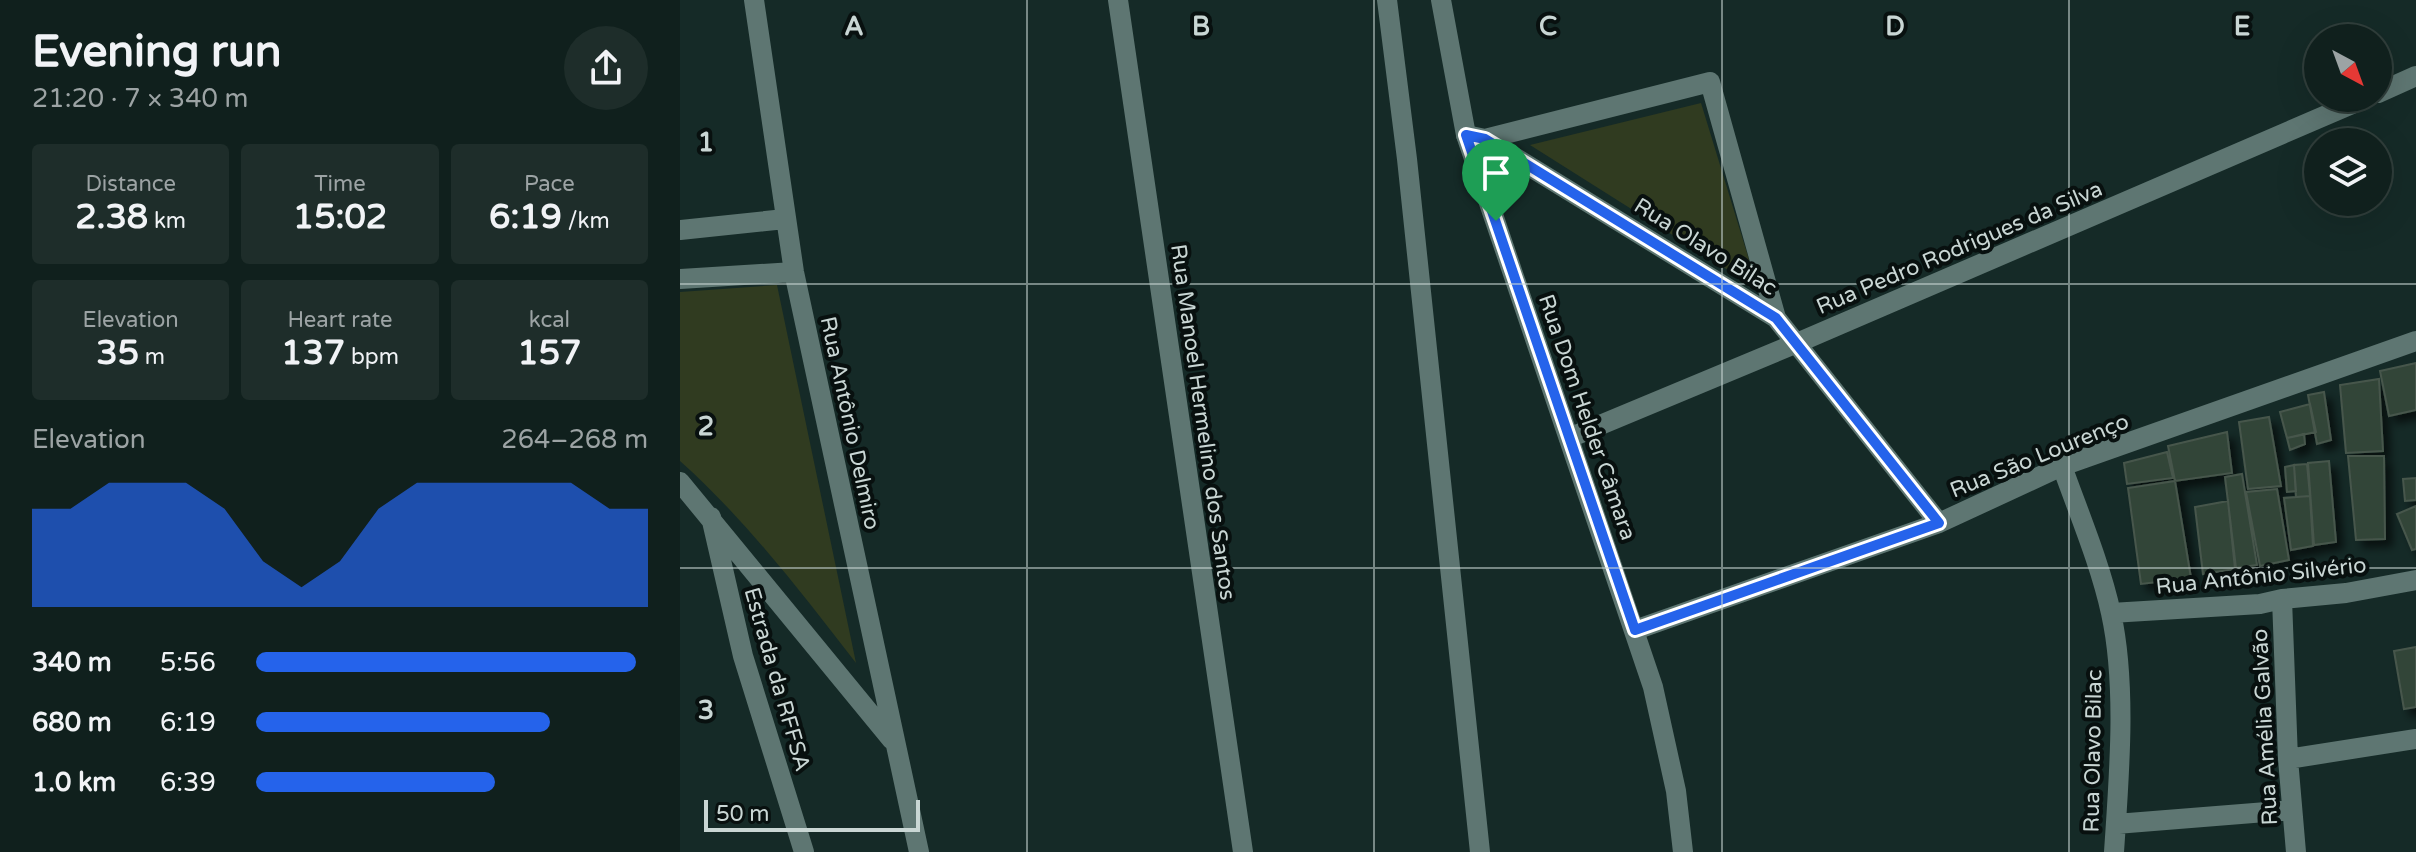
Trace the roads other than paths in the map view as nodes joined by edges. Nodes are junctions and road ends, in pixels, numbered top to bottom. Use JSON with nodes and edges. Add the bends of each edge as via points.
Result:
{"nodes":[{"id":1,"x":754,"y":0,"type":"edge"},
{"id":2,"x":1118,"y":0,"type":"edge"},
{"id":3,"x":1387,"y":0,"type":"edge"},
{"id":4,"x":1441,"y":0,"type":"edge"},
{"id":5,"x":2416,"y":76,"type":"edge"},
{"id":6,"x":2392,"y":87,"type":"edge"},
{"id":7,"x":2333,"y":112,"type":"edge"},
{"id":8,"x":1476,"y":137,"type":"junction"},
{"id":9,"x":785,"y":219,"type":"junction"},
{"id":10,"x":680,"y":230,"type":"edge"},
{"id":11,"x":794,"y":272,"type":"junction"},
{"id":12,"x":680,"y":279,"type":"edge"},
{"id":13,"x":1776,"y":318,"type":"junction"},
{"id":14,"x":2416,"y":341,"type":"edge"},
{"id":15,"x":1797,"y":343,"type":"junction"},
{"id":16,"x":1569,"y":438,"type":"junction"},
{"id":17,"x":2062,"y":466,"type":"junction"},
{"id":18,"x":680,"y":482,"type":"edge"},
{"id":19,"x":711,"y":517,"type":"junction"},
{"id":20,"x":1939,"y":523,"type":"junction"},
{"id":21,"x":2416,"y":580,"type":"edge"},
{"id":22,"x":2282,"y":599,"type":"junction"},
{"id":23,"x":2111,"y":613,"type":"junction"},
{"id":24,"x":1635,"y":630,"type":"junction"},
{"id":25,"x":2416,"y":739,"type":"edge"},
{"id":26,"x":895,"y":743,"type":"junction"},
{"id":27,"x":2288,"y":759,"type":"junction"},
{"id":28,"x":2291,"y":810,"type":"junction"},
{"id":29,"x":2116,"y":824,"type":"junction"},
{"id":30,"x":804,"y":852,"type":"edge"},
{"id":31,"x":919,"y":852,"type":"edge"},
{"id":32,"x":1243,"y":852,"type":"edge"},
{"id":33,"x":1480,"y":852,"type":"edge"},
{"id":34,"x":1683,"y":852,"type":"edge"},
{"id":35,"x":2114,"y":852,"type":"edge"},
{"id":36,"x":2296,"y":852,"type":"edge"}],
"edges":[{"from":1,"to":9,"type":"street","name":"Rua Antônio Delmiro"},
{"from":2,"to":32,"type":"street","name":"Rua Manoel Hermelino dos Santos"},
{"from":3,"to":33,"type":"street"},
{"from":4,"to":8,"type":"street","name":"Rua Dom Helder Câmara"},
{"from":5,"to":6,"type":"street"},
{"from":7,"to":15,"type":"street","name":"Rua Pedro Rodrigues da Silva"},
{"from":8,"to":13,"type":"street","name":"Rua Olavo Bilac"},
{"from":8,"to":13,"type":"street","via":[[1710,82]]},
{"from":8,"to":16,"type":"street","name":"Rua Dom Helder Câmara"},
{"from":9,"to":10,"type":"street"},
{"from":9,"to":11,"type":"street","name":"Rua Antônio Delmiro"},
{"from":11,"to":12,"type":"street"},
{"from":11,"to":26,"type":"street","name":"Rua Antônio Delmiro"},
{"from":13,"to":15,"type":"street","name":"Rua Olavo Bilac"},
{"from":14,"to":17,"type":"street","name":"Rua São Lourenço"},
{"from":15,"to":16,"type":"street","name":"Rua Pedro Rodrigues da Silva"},
{"from":15,"to":20,"type":"street","name":"Rua Olavo Bilac"},
{"from":16,"to":24,"type":"street","name":"Rua Dom Helder Câmara"},
{"from":17,"to":20,"type":"street","name":"Rua São Lourenço"},
{"from":17,"to":23,"type":"street","name":"Rua Olavo Bilac"},
{"from":18,"to":19,"type":"street","name":"Estrada da RFFSA"},
{"from":19,"to":26,"type":"street","name":"Estrada da RFFSA"},
{"from":19,"to":30,"type":"street","name":"Estrada da RFFSA","via":[[743,656]]},
{"from":20,"to":24,"type":"street","name":"Rua São Lourenço"},
{"from":21,"to":22,"type":"street","name":"Rua Antônio Silvério"},
{"from":22,"to":23,"type":"street","name":"Rua Antônio Silvério"},
{"from":22,"to":27,"type":"street","name":"Rua Amélia Galvão"},
{"from":23,"to":29,"type":"street","name":"Rua Olavo Bilac","via":[[2118,662]]},
{"from":24,"to":34,"type":"street","name":"Rua Dom Helder Câmara","via":[[1676,791]]},
{"from":25,"to":27,"type":"street"},
{"from":26,"to":31,"type":"street","name":"Rua Antônio Delmiro"},
{"from":27,"to":28,"type":"street","name":"Rua Amélia Galvão"},
{"from":28,"to":29,"type":"street"},
{"from":28,"to":36,"type":"street","name":"Rua Amélia Galvão"},
{"from":29,"to":35,"type":"street","name":"Rua Olavo Bilac"}]}
